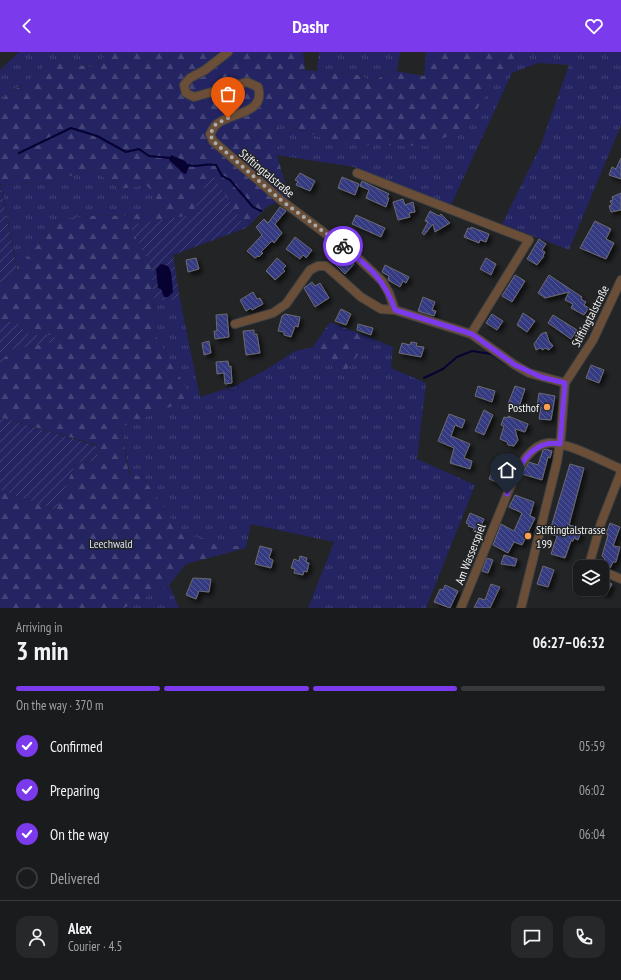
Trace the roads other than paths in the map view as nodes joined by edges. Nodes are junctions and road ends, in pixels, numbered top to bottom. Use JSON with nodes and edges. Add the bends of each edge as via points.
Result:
{"nodes":[{"id":1,"x":228,"y":52,"type":"edge"},
{"id":2,"x":357,"y":173,"type":"dead end"},
{"id":3,"x":621,"y":280,"type":"edge"},
{"id":4,"x":395,"y":310,"type":"junction"},
{"id":5,"x":235,"y":324,"type":"dead end"},
{"id":6,"x":472,"y":334,"type":"junction"},
{"id":7,"x":565,"y":383,"type":"junction"},
{"id":8,"x":560,"y":444,"type":"junction"},
{"id":9,"x":621,"y":471,"type":"edge"},
{"id":10,"x":590,"y":560,"type":"edge"},
{"id":11,"x":609,"y":574,"type":"edge"},
{"id":12,"x":621,"y":579,"type":"edge"},
{"id":13,"x":462,"y":608,"type":"edge"},
{"id":14,"x":521,"y":608,"type":"edge"}],
"edges":[{"from":1,"to":4,"type":"street","name":"Stiftingtalstraße","via":[[190,78],[184,85],[186,93],[194,97],[247,82],[258,87],[260,95],[252,108],[216,124],[210,134],[213,141],[282,201],[358,258],[390,293]]},
{"from":2,"to":6,"type":"street","via":[[529,240]]},
{"from":3,"to":7,"type":"street","name":"Stiftingtalstraße","via":[[593,340]]},
{"from":4,"to":5,"type":"street","via":[[381,309],[361,297],[326,266],[318,266],[310,270],[286,304],[273,314]]},
{"from":4,"to":6,"type":"street"},
{"from":6,"to":7,"type":"street","via":[[515,365],[541,377]]},
{"from":7,"to":8,"type":"street","name":"Stiftingtalstraße"},
{"from":8,"to":9,"type":"street"},
{"from":8,"to":13,"type":"street","name":"Am Wasserspiel","via":[[547,443],[540,446],[520,463]]},
{"from":8,"to":14,"type":"street","name":"Stiftingtalstraße"},
{"from":9,"to":10,"type":"street","via":[[601,523]]},
{"from":11,"to":12,"type":"street"}]}
